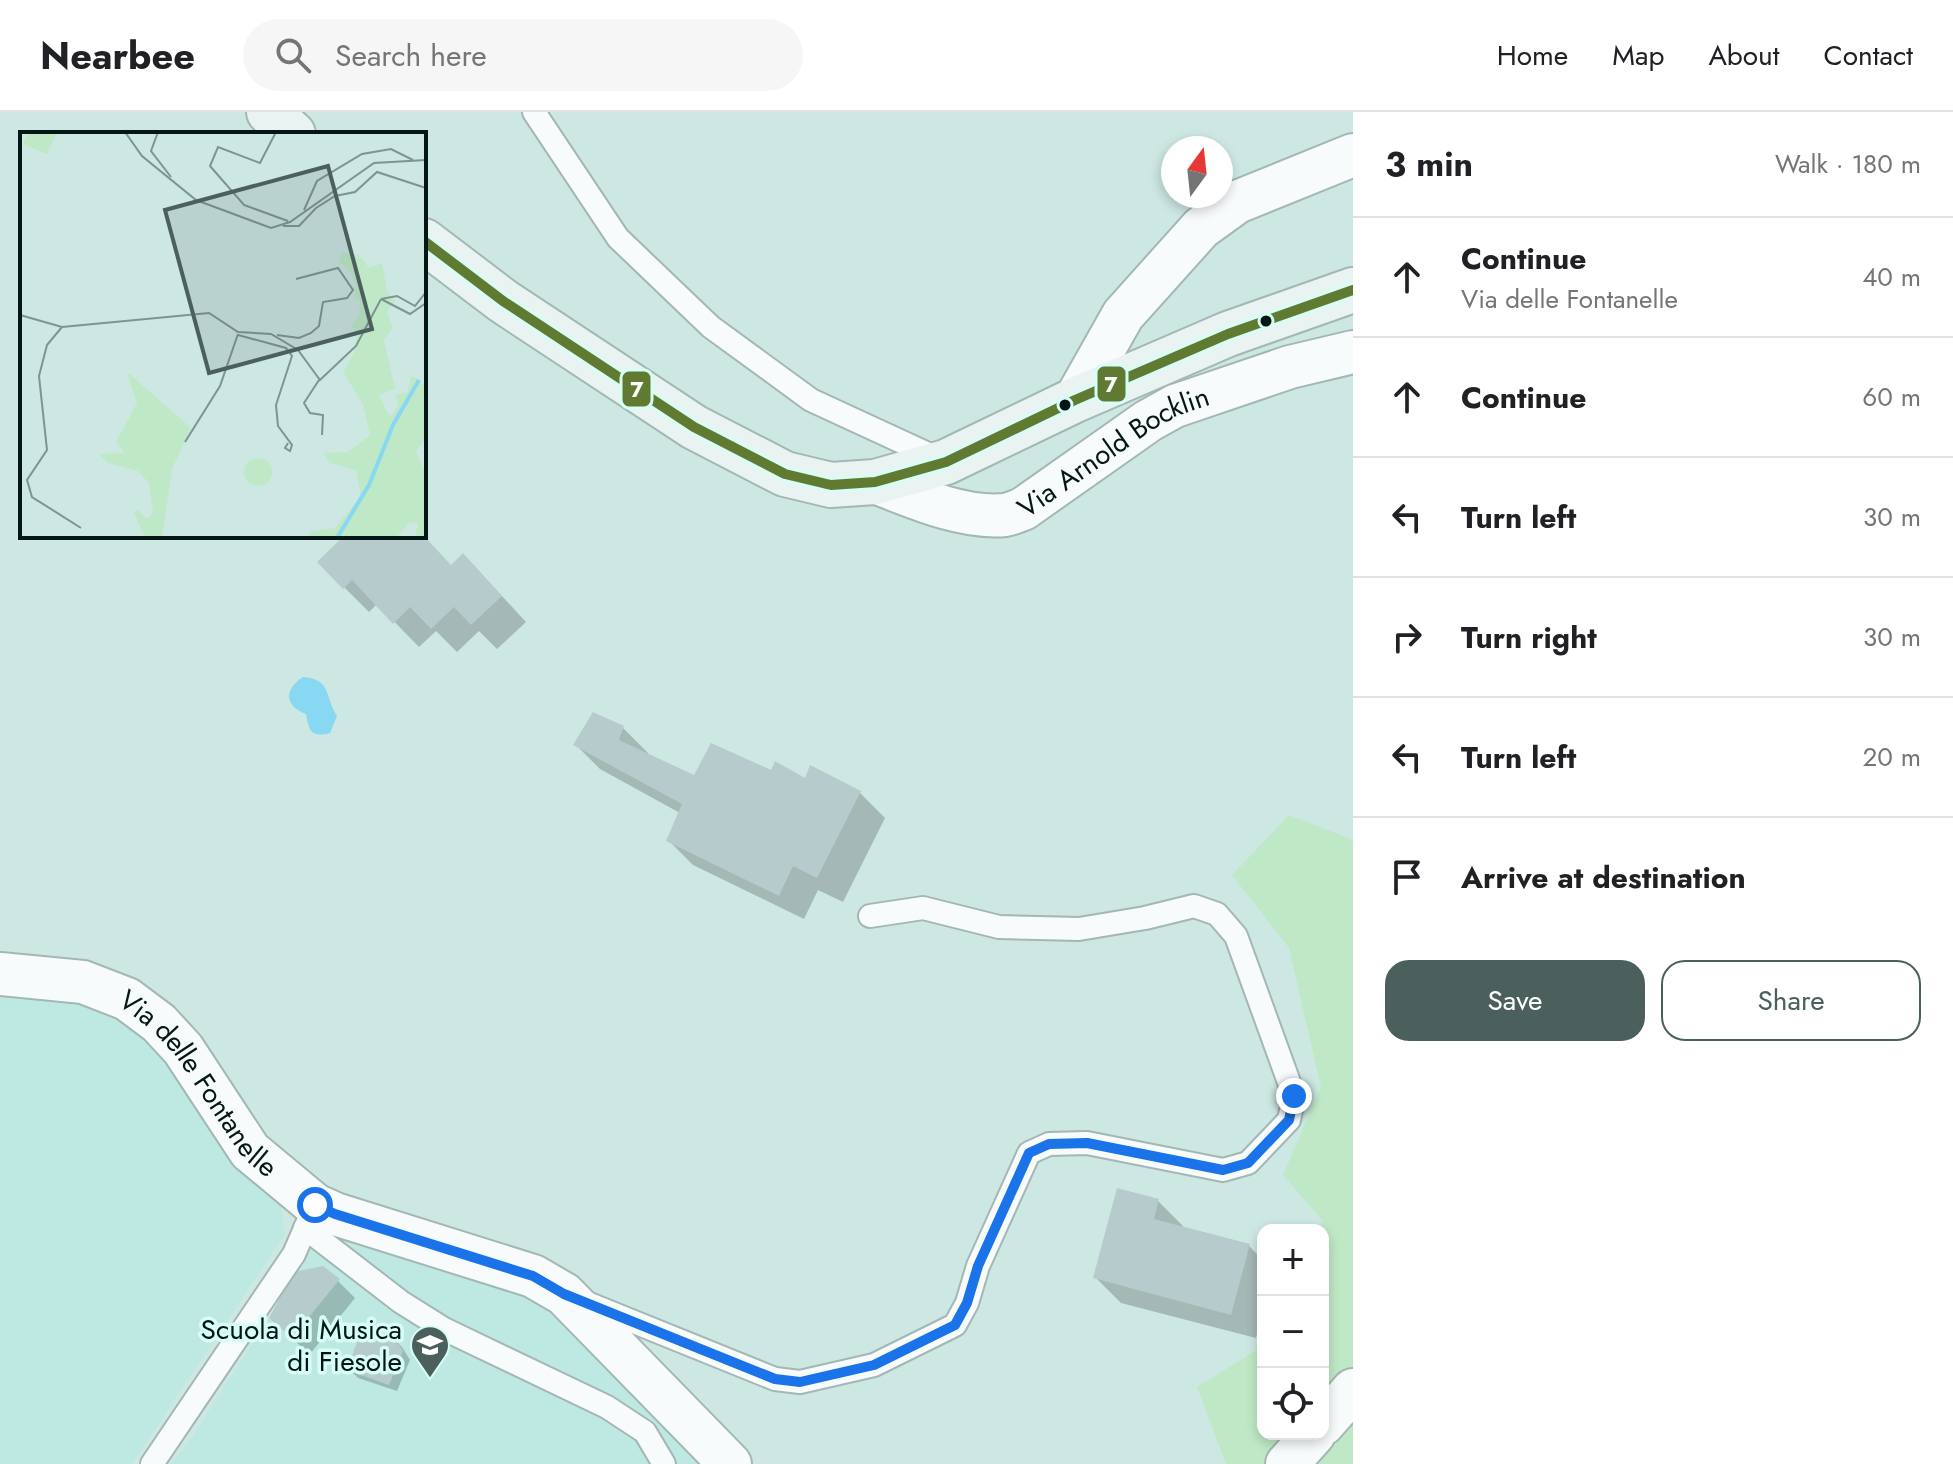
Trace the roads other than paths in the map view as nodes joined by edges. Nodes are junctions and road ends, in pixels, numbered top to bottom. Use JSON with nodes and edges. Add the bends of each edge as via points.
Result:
{"nodes":[{"id":1,"x":269,"y":112,"type":"edge"},
{"id":2,"x":534,"y":112,"type":"edge"},
{"id":3,"x":291,"y":132,"type":"edge"},
{"id":4,"x":1353,"y":155,"type":"edge"},
{"id":5,"x":426,"y":243,"type":"edge"},
{"id":6,"x":1353,"y":290,"type":"edge"},
{"id":7,"x":1353,"y":352,"type":"edge"},
{"id":8,"x":1075,"y":400,"type":"junction"},
{"id":9,"x":946,"y":462,"type":"junction"},
{"id":10,"x":875,"y":482,"type":"junction"},
{"id":11,"x":870,"y":916,"type":"dead end"},
{"id":12,"x":0,"y":974,"type":"edge"},
{"id":13,"x":310,"y":1217,"type":"junction"},
{"id":14,"x":564,"y":1294,"type":"junction"},
{"id":15,"x":1353,"y":1390,"type":"edge"},
{"id":16,"x":1329,"y":1417,"type":"edge"},
{"id":17,"x":1309,"y":1440,"type":"edge"},
{"id":18,"x":152,"y":1464,"type":"edge"},
{"id":19,"x":664,"y":1464,"type":"edge"},
{"id":20,"x":730,"y":1464,"type":"edge"},
{"id":21,"x":1287,"y":1464,"type":"edge"}],
"edges":[{"from":1,"to":3,"type":"main road"},
{"from":2,"to":9,"type":"lane","via":[[618,238],[711,327],[811,400]]},
{"from":4,"to":8,"type":"street","via":[[1237,202],[1201,228],[1123,315]]},
{"from":5,"to":10,"type":"main road","via":[[503,301],[694,427],[785,474],[831,485]]},
{"from":6,"to":8,"type":"main road","via":[[1228,334]]},
{"from":7,"to":10,"type":"street","name":"Via Arnold Bocklin","via":[[1175,406],[1007,515],[936,506]]},
{"from":8,"to":9,"type":"main road"},
{"from":9,"to":10,"type":"main road"},
{"from":11,"to":14,"type":"lane","via":[[923,908],[999,927],[1079,929],[1194,906],[1217,914],[1236,936],[1294,1096],[1289,1120],[1248,1163],[1223,1170],[1087,1143],[1049,1144],[1029,1153],[955,1325],[874,1365],[800,1382],[775,1379]]},
{"from":12,"to":13,"type":"street","name":"Via delle Fontanelle","via":[[83,982],[127,999],[159,1023],[183,1049],[250,1151]]},
{"from":13,"to":14,"type":"street","name":"Via delle Fontanelle","via":[[335,1214],[533,1276]]},
{"from":13,"to":18,"type":"lane","via":[[294,1254]]},
{"from":13,"to":19,"type":"lane","via":[[401,1302],[444,1329],[607,1407],[645,1432]]},
{"from":14,"to":20,"type":"street","name":"Via delle Fontanelle"},
{"from":15,"to":16,"type":"street"},
{"from":17,"to":21,"type":"street"}]}
